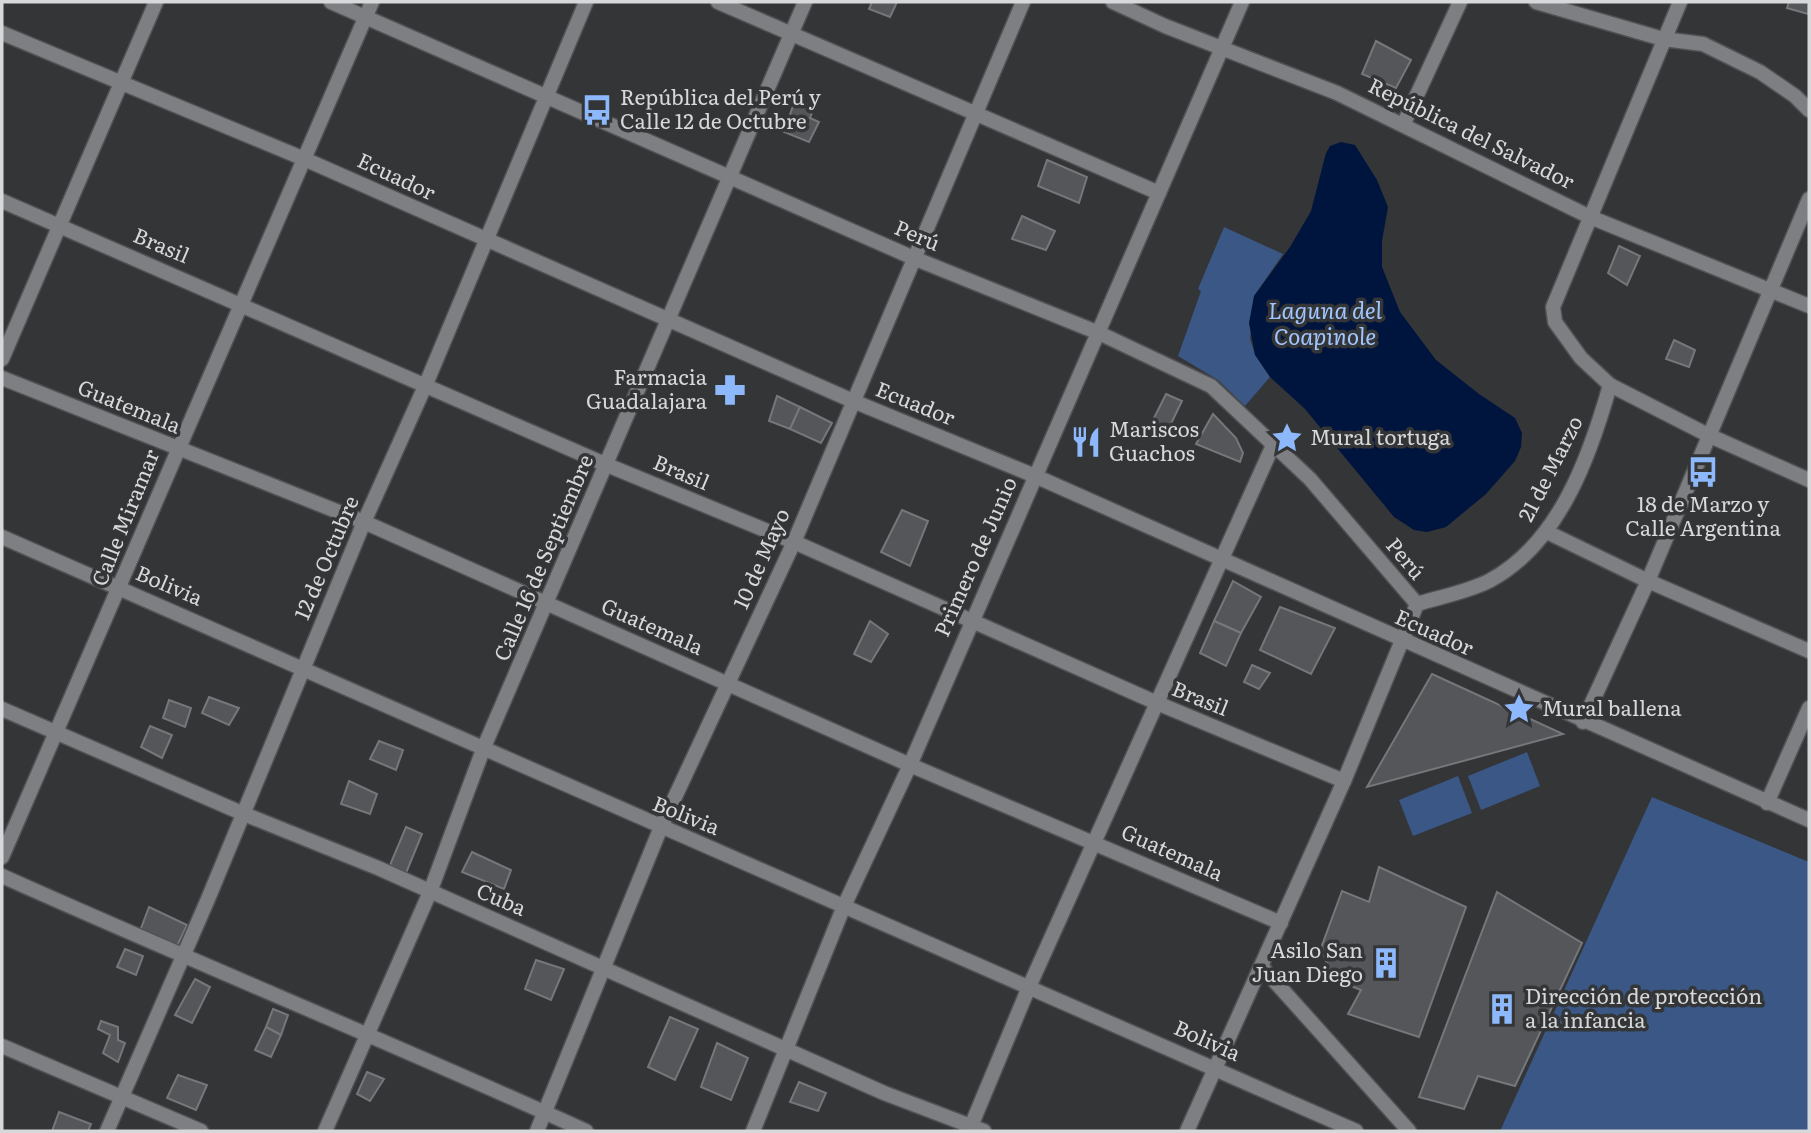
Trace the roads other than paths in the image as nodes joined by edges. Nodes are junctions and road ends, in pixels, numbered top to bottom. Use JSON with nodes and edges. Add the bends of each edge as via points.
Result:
{"nodes":[{"id":1,"x":156,"y":2,"type":"edge"},
{"id":2,"x":331,"y":2,"type":"edge"},
{"id":3,"x":372,"y":2,"type":"edge"},
{"id":4,"x":586,"y":2,"type":"edge"},
{"id":5,"x":718,"y":2,"type":"edge"},
{"id":6,"x":805,"y":2,"type":"edge"},
{"id":7,"x":1023,"y":2,"type":"edge"},
{"id":8,"x":1113,"y":2,"type":"edge"},
{"id":9,"x":1242,"y":2,"type":"edge"},
{"id":10,"x":1460,"y":2,"type":"edge"},
{"id":11,"x":1536,"y":2,"type":"edge"},
{"id":12,"x":1680,"y":2,"type":"edge"},
{"id":13,"x":366,"y":16,"type":"junction"},
{"id":14,"x":2,"y":33,"type":"edge"},
{"id":15,"x":792,"y":33,"type":"junction"},
{"id":16,"x":1663,"y":39,"type":"junction"},
{"id":17,"x":1223,"y":48,"type":"junction"},
{"id":18,"x":122,"y":84,"type":"junction"},
{"id":19,"x":545,"y":96,"type":"junction"},
{"id":20,"x":1809,"y":110,"type":"edge"},
{"id":21,"x":976,"y":114,"type":"junction"},
{"id":22,"x":1404,"y":123,"type":"junction"},
{"id":23,"x":302,"y":158,"type":"junction"},
{"id":24,"x":730,"y":176,"type":"junction"},
{"id":25,"x":1159,"y":193,"type":"junction"},
{"id":26,"x":1809,"y":199,"type":"edge"},
{"id":27,"x":2,"y":201,"type":"edge"},
{"id":28,"x":1591,"y":217,"type":"junction"},
{"id":29,"x":61,"y":226,"type":"junction"},
{"id":30,"x":486,"y":241,"type":"junction"},
{"id":31,"x":916,"y":259,"type":"junction"},
{"id":32,"x":1772,"y":289,"type":"junction"},
{"id":33,"x":241,"y":303,"type":"junction"},
{"id":34,"x":1809,"y":306,"type":"edge"},
{"id":35,"x":668,"y":319,"type":"junction"},
{"id":36,"x":1099,"y":333,"type":"junction"},
{"id":37,"x":2,"y":359,"type":"edge"},
{"id":38,"x":2,"y":378,"type":"edge"},
{"id":39,"x":426,"y":384,"type":"junction"},
{"id":40,"x":1610,"y":385,"type":"junction"},
{"id":41,"x":853,"y":401,"type":"junction"},
{"id":42,"x":1708,"y":435,"type":"junction"},
{"id":43,"x":1274,"y":443,"type":"junction"},
{"id":44,"x":177,"y":449,"type":"junction"},
{"id":45,"x":607,"y":465,"type":"junction"},
{"id":46,"x":1035,"y":476,"type":"junction"},
{"id":47,"x":1809,"y":480,"type":"edge"},
{"id":48,"x":364,"y":522,"type":"junction"},
{"id":49,"x":1547,"y":531,"type":"junction"},
{"id":50,"x":2,"y":537,"type":"edge"},
{"id":51,"x":794,"y":542,"type":"junction"},
{"id":52,"x":1219,"y":560,"type":"junction"},
{"id":53,"x":1648,"y":581,"type":"junction"},
{"id":54,"x":120,"y":588,"type":"junction"},
{"id":55,"x":548,"y":603,"type":"junction"},
{"id":56,"x":1417,"y":604,"type":"junction"},
{"id":57,"x":971,"y":621,"type":"junction"},
{"id":58,"x":1402,"y":642,"type":"junction"},
{"id":59,"x":1809,"y":652,"type":"edge"},
{"id":60,"x":304,"y":667,"type":"junction"},
{"id":61,"x":728,"y":684,"type":"junction"},
{"id":62,"x":1157,"y":703,"type":"junction"},
{"id":63,"x":1809,"y":708,"type":"edge"},
{"id":64,"x":2,"y":709,"type":"edge"},
{"id":65,"x":1584,"y":722,"type":"junction"},
{"id":66,"x":54,"y":733,"type":"junction"},
{"id":67,"x":484,"y":747,"type":"junction"},
{"id":68,"x":910,"y":765,"type":"junction"},
{"id":69,"x":1344,"y":781,"type":"junction"},
{"id":70,"x":1767,"y":803,"type":"junction"},
{"id":71,"x":244,"y":814,"type":"junction"},
{"id":72,"x":1809,"y":820,"type":"edge"},
{"id":73,"x":661,"y":827,"type":"junction"},
{"id":74,"x":1095,"y":842,"type":"junction"},
{"id":75,"x":2,"y":857,"type":"edge"},
{"id":76,"x":2,"y":876,"type":"edge"},
{"id":77,"x":430,"y":892,"type":"junction"},
{"id":78,"x":844,"y":905,"type":"junction"},
{"id":79,"x":1281,"y":923,"type":"junction"},
{"id":80,"x":183,"y":958,"type":"junction"},
{"id":81,"x":604,"y":967,"type":"junction"},
{"id":82,"x":1262,"y":967,"type":"junction"},
{"id":83,"x":1029,"y":987,"type":"junction"},
{"id":84,"x":368,"y":1033,"type":"junction"},
{"id":85,"x":2,"y":1046,"type":"edge"},
{"id":86,"x":787,"y":1050,"type":"junction"},
{"id":87,"x":1215,"y":1067,"type":"junction"},
{"id":88,"x":123,"y":1096,"type":"junction"},
{"id":89,"x":545,"y":1113,"type":"junction"},
{"id":90,"x":974,"y":1129,"type":"edge"},
{"id":91,"x":1404,"y":1129,"type":"edge"},
{"id":92,"x":107,"y":1131,"type":"edge"},
{"id":93,"x":201,"y":1131,"type":"edge"},
{"id":94,"x":325,"y":1131,"type":"edge"},
{"id":95,"x":537,"y":1131,"type":"edge"},
{"id":96,"x":586,"y":1131,"type":"edge"},
{"id":97,"x":753,"y":1131,"type":"edge"},
{"id":98,"x":1187,"y":1131,"type":"edge"},
{"id":99,"x":1356,"y":1131,"type":"edge"}],
"edges":[{"from":1,"to":18,"type":"street"},
{"from":2,"to":13,"type":"street","name":"Perú"},
{"from":3,"to":13,"type":"street","name":"Calle Miramar"},
{"from":4,"to":19,"type":"street","name":"12 de Octubre"},
{"from":5,"to":15,"type":"street"},
{"from":6,"to":15,"type":"street","name":"Calle 16 de Septiembre"},
{"from":7,"to":21,"type":"street","name":"10 de Mayo"},
{"from":8,"to":17,"type":"street","name":"República del Salvador"},
{"from":9,"to":17,"type":"street","name":"Primero de Junio"},
{"from":10,"to":22,"type":"street"},
{"from":11,"to":16,"type":"street"},
{"from":12,"to":16,"type":"street"},
{"from":13,"to":19,"type":"street","name":"Perú"},
{"from":13,"to":23,"type":"street","name":"Calle Miramar"},
{"from":14,"to":18,"type":"street","name":"Ecuador"},
{"from":15,"to":21,"type":"street"},
{"from":15,"to":24,"type":"street","name":"Calle 16 de Septiembre"},
{"from":16,"to":20,"type":"street","via":[[1703,44],[1748,66],[1796,96]]},
{"from":16,"to":28,"type":"street"},
{"from":17,"to":22,"type":"street","name":"República del Salvador"},
{"from":17,"to":25,"type":"street","name":"Primero de Junio"},
{"from":18,"to":23,"type":"street","name":"Ecuador"},
{"from":18,"to":29,"type":"street"},
{"from":19,"to":24,"type":"street","name":"Perú"},
{"from":19,"to":30,"type":"street","name":"12 de Octubre"},
{"from":21,"to":25,"type":"street"},
{"from":21,"to":31,"type":"street","name":"10 de Mayo"},
{"from":22,"to":28,"type":"street","name":"República del Salvador"},
{"from":23,"to":30,"type":"street","name":"Ecuador"},
{"from":23,"to":33,"type":"street","name":"Calle Miramar"},
{"from":24,"to":31,"type":"street","name":"Perú"},
{"from":24,"to":35,"type":"street","name":"Calle 16 de Septiembre"},
{"from":25,"to":36,"type":"street","name":"Primero de Junio"},
{"from":26,"to":32,"type":"street"},
{"from":27,"to":29,"type":"street","name":"Brasil"},
{"from":28,"to":32,"type":"street","name":"República del Salvador"},
{"from":28,"to":40,"type":"street","via":[[1553,307],[1555,323],[1581,358]]},
{"from":29,"to":33,"type":"street","name":"Brasil"},
{"from":29,"to":37,"type":"street"},
{"from":30,"to":35,"type":"street","name":"Ecuador"},
{"from":30,"to":39,"type":"street","name":"12 de Octubre"},
{"from":31,"to":36,"type":"street","name":"Perú"},
{"from":31,"to":41,"type":"street","name":"10 de Mayo"},
{"from":32,"to":34,"type":"street","name":"República del Salvador"},
{"from":32,"to":42,"type":"street"},
{"from":33,"to":39,"type":"street","name":"Brasil"},
{"from":33,"to":44,"type":"street","name":"Calle Miramar"},
{"from":35,"to":41,"type":"street","name":"Ecuador"},
{"from":35,"to":45,"type":"street","name":"Calle 16 de Septiembre"},
{"from":36,"to":43,"type":"street","name":"Perú","via":[[1210,386]]},
{"from":36,"to":46,"type":"street","name":"Primero de Junio"},
{"from":38,"to":44,"type":"street","name":"Guatemala"},
{"from":39,"to":45,"type":"street","name":"Brasil"},
{"from":39,"to":48,"type":"street","name":"12 de Octubre"},
{"from":40,"to":42,"type":"street"},
{"from":40,"to":49,"type":"street","name":"21 de Marzo","via":[[1594,439]]},
{"from":41,"to":46,"type":"street","name":"Ecuador"},
{"from":41,"to":51,"type":"street","name":"10 de Mayo"},
{"from":42,"to":47,"type":"street"},
{"from":42,"to":53,"type":"street"},
{"from":43,"to":52,"type":"street"},
{"from":43,"to":56,"type":"street","name":"Perú"},
{"from":44,"to":48,"type":"street","name":"Guatemala"},
{"from":44,"to":54,"type":"street","name":"Calle Miramar"},
{"from":45,"to":51,"type":"street","name":"Brasil"},
{"from":45,"to":55,"type":"street","name":"Calle 16 de Septiembre"},
{"from":46,"to":52,"type":"street","name":"Ecuador"},
{"from":46,"to":57,"type":"street","name":"Primero de Junio"},
{"from":48,"to":55,"type":"street","name":"Guatemala"},
{"from":48,"to":60,"type":"street","name":"12 de Octubre"},
{"from":49,"to":53,"type":"street"},
{"from":49,"to":56,"type":"street","name":"21 de Marzo","via":[[1488,582]]},
{"from":50,"to":54,"type":"street","name":"Bolivia"},
{"from":51,"to":57,"type":"street","name":"Brasil"},
{"from":51,"to":61,"type":"street","name":"10 de Mayo"},
{"from":52,"to":58,"type":"street","name":"Ecuador"},
{"from":52,"to":62,"type":"street"},
{"from":53,"to":59,"type":"street"},
{"from":53,"to":65,"type":"street"},
{"from":54,"to":60,"type":"street","name":"Bolivia"},
{"from":54,"to":66,"type":"street","name":"Calle Miramar"},
{"from":55,"to":61,"type":"street","name":"Guatemala"},
{"from":55,"to":67,"type":"street","name":"Calle 16 de Septiembre"},
{"from":56,"to":58,"type":"street"},
{"from":57,"to":62,"type":"street","name":"Brasil"},
{"from":57,"to":68,"type":"street","name":"Primero de Junio"},
{"from":58,"to":65,"type":"street","name":"Ecuador"},
{"from":58,"to":69,"type":"street"},
{"from":60,"to":67,"type":"street","name":"Bolivia"},
{"from":60,"to":71,"type":"street","name":"12 de Octubre"},
{"from":61,"to":68,"type":"street","name":"Guatemala"},
{"from":61,"to":73,"type":"street","name":"10 de Mayo"},
{"from":62,"to":69,"type":"street","name":"Brasil"},
{"from":62,"to":74,"type":"street"},
{"from":63,"to":70,"type":"street"},
{"from":64,"to":66,"type":"street","name":"Cuba"},
{"from":65,"to":70,"type":"street","name":"Ecuador"},
{"from":66,"to":71,"type":"street","name":"Cuba"},
{"from":66,"to":75,"type":"street","name":"Calle Miramar"},
{"from":67,"to":73,"type":"street","name":"Bolivia"},
{"from":67,"to":77,"type":"street","name":"Calle 16 de Septiembre"},
{"from":68,"to":74,"type":"street","name":"Guatemala"},
{"from":68,"to":78,"type":"street","name":"Primero de Junio"},
{"from":69,"to":79,"type":"street"},
{"from":70,"to":72,"type":"street","name":"Ecuador"},
{"from":71,"to":77,"type":"street","name":"Cuba"},
{"from":71,"to":80,"type":"street","name":"12 de Octubre"},
{"from":73,"to":78,"type":"street","name":"Bolivia"},
{"from":73,"to":81,"type":"street","name":"10 de Mayo"},
{"from":74,"to":79,"type":"street","name":"Guatemala"},
{"from":74,"to":83,"type":"street"},
{"from":76,"to":80,"type":"street"},
{"from":77,"to":81,"type":"street","name":"Cuba"},
{"from":77,"to":84,"type":"street","name":"Calle 16 de Septiembre"},
{"from":78,"to":83,"type":"street","name":"Bolivia"},
{"from":78,"to":86,"type":"street","name":"Primero de Junio"},
{"from":79,"to":82,"type":"street"},
{"from":80,"to":84,"type":"street"},
{"from":80,"to":88,"type":"street","name":"12 de Octubre"},
{"from":81,"to":86,"type":"street","name":"Cuba"},
{"from":81,"to":89,"type":"street","name":"10 de Mayo"},
{"from":82,"to":87,"type":"street"},
{"from":82,"to":91,"type":"street"},
{"from":83,"to":87,"type":"street","name":"Bolivia"},
{"from":83,"to":90,"type":"street"},
{"from":84,"to":89,"type":"street"},
{"from":84,"to":94,"type":"street","name":"Calle 16 de Septiembre"},
{"from":85,"to":88,"type":"street"},
{"from":86,"to":90,"type":"street","name":"Cuba"},
{"from":86,"to":97,"type":"street","name":"Primero de Junio"},
{"from":87,"to":98,"type":"street"},
{"from":87,"to":99,"type":"street","name":"Bolivia"},
{"from":88,"to":92,"type":"street","name":"12 de Octubre"},
{"from":88,"to":93,"type":"street"},
{"from":89,"to":95,"type":"street","name":"10 de Mayo"},
{"from":89,"to":96,"type":"street"}]}
